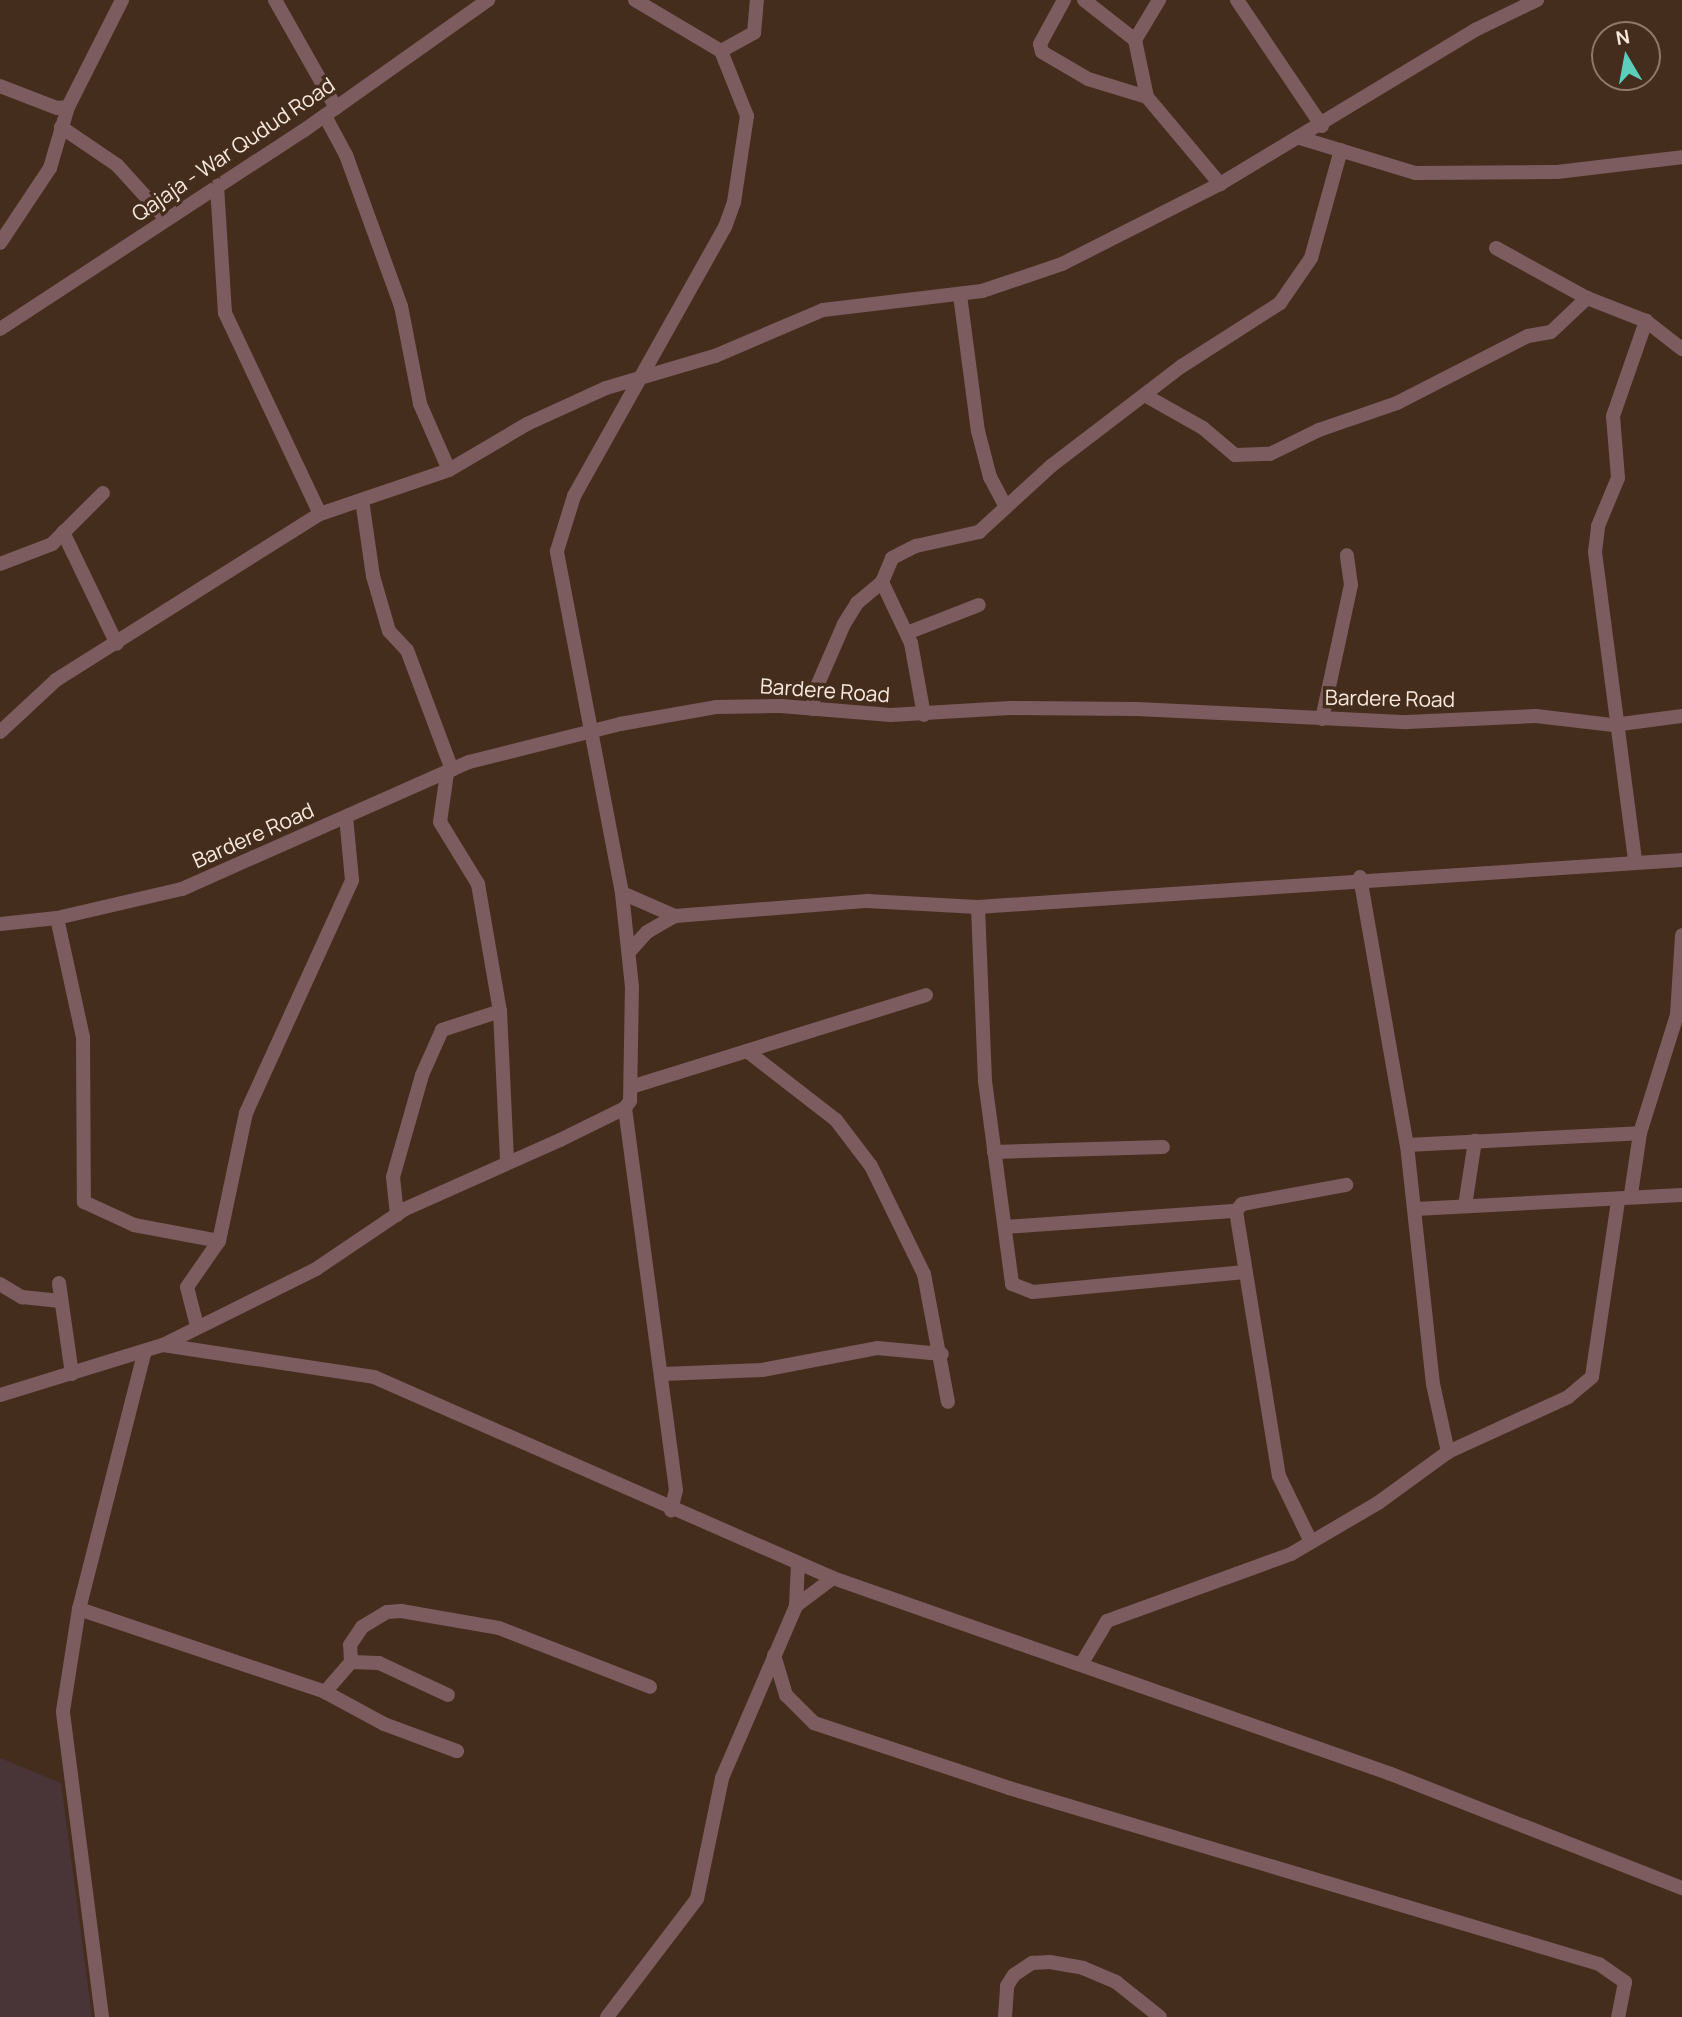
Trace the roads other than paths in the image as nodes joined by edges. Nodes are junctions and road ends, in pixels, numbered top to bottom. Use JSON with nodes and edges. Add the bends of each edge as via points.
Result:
{"nodes":[{"id":1,"x":122,"y":0,"type":"edge"},
{"id":2,"x":275,"y":0,"type":"edge"},
{"id":3,"x":488,"y":0,"type":"edge"},
{"id":4,"x":635,"y":0,"type":"edge"},
{"id":5,"x":757,"y":0,"type":"edge"},
{"id":6,"x":1064,"y":0,"type":"edge"},
{"id":7,"x":1084,"y":0,"type":"edge"},
{"id":8,"x":1159,"y":0,"type":"edge"},
{"id":9,"x":1237,"y":0,"type":"edge"},
{"id":10,"x":1537,"y":0,"type":"edge"},
{"id":11,"x":1135,"y":40,"type":"junction"},
{"id":12,"x":721,"y":51,"type":"junction"},
{"id":13,"x":0,"y":86,"type":"edge"},
{"id":14,"x":1147,"y":97,"type":"junction"},
{"id":15,"x":68,"y":107,"type":"junction"},
{"id":16,"x":331,"y":112,"type":"junction"},
{"id":17,"x":1322,"y":126,"type":"junction"},
{"id":18,"x":61,"y":127,"type":"junction"},
{"id":19,"x":1300,"y":138,"type":"junction"},
{"id":20,"x":1341,"y":150,"type":"junction"},
{"id":21,"x":1682,"y":157,"type":"edge"},
{"id":22,"x":1220,"y":184,"type":"junction"},
{"id":23,"x":217,"y":186,"type":"junction"},
{"id":24,"x":165,"y":218,"type":"junction"},
{"id":25,"x":0,"y":243,"type":"edge"},
{"id":26,"x":1496,"y":248,"type":"dead end"},
{"id":27,"x":960,"y":295,"type":"junction"},
{"id":28,"x":1587,"y":298,"type":"junction"},
{"id":29,"x":1646,"y":321,"type":"junction"},
{"id":30,"x":0,"y":329,"type":"edge"},
{"id":31,"x":1682,"y":349,"type":"edge"},
{"id":32,"x":640,"y":374,"type":"junction"},
{"id":33,"x":1148,"y":397,"type":"junction"},
{"id":34,"x":449,"y":470,"type":"junction"},
{"id":35,"x":103,"y":493,"type":"dead end"},
{"id":36,"x":362,"y":500,"type":"junction"},
{"id":37,"x":1005,"y":505,"type":"junction"},
{"id":38,"x":320,"y":514,"type":"junction"},
{"id":39,"x":63,"y":532,"type":"junction"},
{"id":40,"x":1347,"y":555,"type":"dead end"},
{"id":41,"x":0,"y":564,"type":"edge"},
{"id":42,"x":882,"y":582,"type":"junction"},
{"id":43,"x":979,"y":605,"type":"dead end"},
{"id":44,"x":907,"y":633,"type":"junction"},
{"id":45,"x":117,"y":644,"type":"junction"},
{"id":46,"x":813,"y":709,"type":"junction"},
{"id":47,"x":924,"y":715,"type":"junction"},
{"id":48,"x":1682,"y":716,"type":"edge"},
{"id":49,"x":1322,"y":719,"type":"junction"},
{"id":50,"x":1613,"y":725,"type":"junction"},
{"id":51,"x":590,"y":731,"type":"junction"},
{"id":52,"x":0,"y":732,"type":"edge"},
{"id":53,"x":450,"y":772,"type":"junction"},
{"id":54,"x":346,"y":817,"type":"junction"},
{"id":55,"x":1634,"y":860,"type":"junction"},
{"id":56,"x":1682,"y":860,"type":"edge"},
{"id":57,"x":1360,"y":877,"type":"junction"},
{"id":58,"x":621,"y":893,"type":"junction"},
{"id":59,"x":978,"y":907,"type":"junction"},
{"id":60,"x":675,"y":916,"type":"junction"},
{"id":61,"x":57,"y":918,"type":"junction"},
{"id":62,"x":0,"y":924,"type":"edge"},
{"id":63,"x":1682,"y":935,"type":"edge"},
{"id":64,"x":629,"y":952,"type":"junction"},
{"id":65,"x":926,"y":995,"type":"dead end"},
{"id":66,"x":499,"y":1011,"type":"junction"},
{"id":67,"x":747,"y":1051,"type":"junction"},
{"id":68,"x":631,"y":1087,"type":"junction"},
{"id":69,"x":625,"y":1108,"type":"junction"},
{"id":70,"x":1640,"y":1133,"type":"junction"},
{"id":71,"x":1475,"y":1141,"type":"junction"},
{"id":72,"x":1407,"y":1145,"type":"junction"},
{"id":73,"x":1163,"y":1147,"type":"dead end"},
{"id":74,"x":993,"y":1152,"type":"junction"},
{"id":75,"x":507,"y":1161,"type":"junction"},
{"id":76,"x":1346,"y":1185,"type":"dead end"},
{"id":77,"x":1682,"y":1195,"type":"edge"},
{"id":78,"x":1625,"y":1198,"type":"junction"},
{"id":79,"x":1465,"y":1206,"type":"junction"},
{"id":80,"x":1415,"y":1209,"type":"junction"},
{"id":81,"x":1236,"y":1210,"type":"junction"},
{"id":82,"x":397,"y":1215,"type":"junction"},
{"id":83,"x":1005,"y":1227,"type":"junction"},
{"id":84,"x":219,"y":1241,"type":"junction"},
{"id":85,"x":1245,"y":1272,"type":"junction"},
{"id":86,"x":59,"y":1283,"type":"dead end"},
{"id":87,"x":0,"y":1284,"type":"edge"},
{"id":88,"x":61,"y":1301,"type":"junction"},
{"id":89,"x":197,"y":1326,"type":"junction"},
{"id":90,"x":163,"y":1345,"type":"junction"},
{"id":91,"x":145,"y":1351,"type":"junction"},
{"id":92,"x":942,"y":1354,"type":"junction"},
{"id":93,"x":72,"y":1374,"type":"junction"},
{"id":94,"x":663,"y":1374,"type":"junction"},
{"id":95,"x":0,"y":1395,"type":"edge"},
{"id":96,"x":948,"y":1402,"type":"dead end"},
{"id":97,"x":1448,"y":1452,"type":"junction"},
{"id":98,"x":671,"y":1510,"type":"junction"},
{"id":99,"x":1311,"y":1542,"type":"junction"},
{"id":100,"x":799,"y":1563,"type":"junction"},
{"id":101,"x":834,"y":1578,"type":"junction"},
{"id":102,"x":796,"y":1606,"type":"junction"},
{"id":103,"x":79,"y":1609,"type":"junction"},
{"id":104,"x":774,"y":1656,"type":"junction"},
{"id":105,"x":351,"y":1662,"type":"junction"},
{"id":106,"x":1082,"y":1663,"type":"junction"},
{"id":107,"x":650,"y":1687,"type":"dead end"},
{"id":108,"x":325,"y":1692,"type":"junction"},
{"id":109,"x":448,"y":1695,"type":"dead end"},
{"id":110,"x":457,"y":1751,"type":"dead end"},
{"id":111,"x":1682,"y":1888,"type":"edge"},
{"id":112,"x":102,"y":2017,"type":"edge"},
{"id":113,"x":607,"y":2017,"type":"edge"},
{"id":114,"x":1005,"y":2017,"type":"edge"},
{"id":115,"x":1160,"y":2017,"type":"edge"},
{"id":116,"x":1618,"y":2017,"type":"edge"}],
"edges":[{"from":1,"to":15,"type":"street"},
{"from":2,"to":16,"type":"street"},
{"from":3,"to":16,"type":"street","name":"Qajaja - War Qudud Road"},
{"from":4,"to":12,"type":"street"},
{"from":5,"to":12,"type":"street","via":[[754,33]]},
{"from":6,"to":14,"type":"street","via":[[1040,44],[1042,52],[1088,79]]},
{"from":7,"to":11,"type":"street"},
{"from":8,"to":11,"type":"street"},
{"from":9,"to":17,"type":"street"},
{"from":10,"to":17,"type":"street","via":[[1418,64]]},
{"from":11,"to":14,"type":"street"},
{"from":12,"to":32,"type":"street","via":[[738,81],[747,116],[734,202],[725,228]]},
{"from":13,"to":15,"type":"street","via":[[57,108]]},
{"from":14,"to":22,"type":"street"},
{"from":15,"to":18,"type":"street"},
{"from":16,"to":23,"type":"street","name":"Qajaja - War Qudud Road"},
{"from":16,"to":34,"type":"street","via":[[401,306],[420,404]]},
{"from":17,"to":19,"type":"street"},
{"from":18,"to":24,"type":"street","via":[[117,165]]},
{"from":18,"to":25,"type":"street","via":[[60,144],[38,192]]},
{"from":19,"to":20,"type":"street"},
{"from":19,"to":22,"type":"street"},
{"from":20,"to":21,"type":"street","via":[[1401,171],[1444,174],[1557,172]]},
{"from":20,"to":33,"type":"street","via":[[1311,258],[1290,292],[1270,312],[1182,366]]},
{"from":22,"to":27,"type":"street","via":[[1062,264]]},
{"from":23,"to":24,"type":"street","name":"Qajaja - War Qudud Road"},
{"from":23,"to":38,"type":"street","via":[[225,313]]},
{"from":24,"to":30,"type":"street","name":"Qajaja - War Qudud Road"},
{"from":26,"to":28,"type":"street"},
{"from":27,"to":32,"type":"street","via":[[823,310],[760,332],[715,356]]},
{"from":27,"to":37,"type":"street","via":[[978,431],[990,477]]},
{"from":28,"to":29,"type":"street"},
{"from":28,"to":33,"type":"street","via":[[1551,332],[1528,336],[1397,403],[1319,430],[1270,454],[1235,455],[1203,428]]},
{"from":29,"to":31,"type":"street"},
{"from":29,"to":50,"type":"street","via":[[1615,407],[1618,478],[1596,537]]},
{"from":32,"to":34,"type":"street","via":[[527,424]]},
{"from":32,"to":51,"type":"street","via":[[574,496],[557,551]]},
{"from":33,"to":37,"type":"street"},
{"from":34,"to":36,"type":"street"},
{"from":35,"to":39,"type":"street"},
{"from":36,"to":38,"type":"street"},
{"from":36,"to":53,"type":"street","via":[[373,576],[389,631],[407,650]]},
{"from":37,"to":42,"type":"street","via":[[970,537],[901,551],[892,558]]},
{"from":38,"to":45,"type":"street"},
{"from":39,"to":41,"type":"street","via":[[41,550]]},
{"from":39,"to":45,"type":"street"},
{"from":40,"to":49,"type":"street","via":[[1351,584]]},
{"from":42,"to":44,"type":"street"},
{"from":42,"to":46,"type":"street","via":[[858,603],[844,624],[823,668]]},
{"from":43,"to":44,"type":"street"},
{"from":44,"to":47,"type":"street"},
{"from":45,"to":52,"type":"street","via":[[56,680]]},
{"from":46,"to":47,"type":"street","name":"Bardere Road"},
{"from":46,"to":51,"type":"street","name":"Bardere Road","via":[[716,707]]},
{"from":47,"to":49,"type":"street","name":"Bardere Road","via":[[1086,708]]},
{"from":48,"to":50,"type":"street","name":"Bardere Road"},
{"from":49,"to":50,"type":"street","name":"Bardere Road","via":[[1536,716]]},
{"from":50,"to":55,"type":"street"},
{"from":51,"to":53,"type":"street","name":"Bardere Road"},
{"from":51,"to":58,"type":"street"},
{"from":53,"to":54,"type":"street","name":"Bardere Road"},
{"from":53,"to":66,"type":"street","via":[[440,822],[478,884]]},
{"from":54,"to":61,"type":"street","name":"Bardere Road","via":[[200,883]]},
{"from":54,"to":84,"type":"street","via":[[352,880],[246,1113]]},
{"from":55,"to":56,"type":"street"},
{"from":55,"to":57,"type":"street"},
{"from":57,"to":59,"type":"street"},
{"from":57,"to":72,"type":"street"},
{"from":58,"to":60,"type":"street"},
{"from":58,"to":64,"type":"street"},
{"from":59,"to":60,"type":"street","via":[[867,901]]},
{"from":59,"to":74,"type":"street"},
{"from":60,"to":64,"type":"street","via":[[647,932]]},
{"from":61,"to":62,"type":"street","name":"Bardere Road"},
{"from":61,"to":84,"type":"street","via":[[83,1037],[84,1202],[134,1225]]},
{"from":63,"to":70,"type":"street","via":[[1677,1015]]},
{"from":64,"to":68,"type":"street"},
{"from":65,"to":67,"type":"street"},
{"from":66,"to":75,"type":"street"},
{"from":66,"to":82,"type":"street","via":[[442,1030],[422,1075],[393,1177]]},
{"from":67,"to":68,"type":"street"},
{"from":67,"to":92,"type":"street","via":[[836,1120],[871,1166],[924,1274]]},
{"from":68,"to":69,"type":"street"},
{"from":69,"to":75,"type":"street"},
{"from":69,"to":94,"type":"street"},
{"from":70,"to":71,"type":"street"},
{"from":70,"to":78,"type":"street"},
{"from":71,"to":72,"type":"street"},
{"from":71,"to":79,"type":"street"},
{"from":72,"to":80,"type":"street"},
{"from":73,"to":74,"type":"street"},
{"from":74,"to":83,"type":"street"},
{"from":75,"to":82,"type":"street"},
{"from":76,"to":81,"type":"street","via":[[1242,1204]]},
{"from":77,"to":78,"type":"street"},
{"from":78,"to":79,"type":"street"},
{"from":78,"to":97,"type":"street","via":[[1592,1377],[1568,1397]]},
{"from":79,"to":80,"type":"street"},
{"from":80,"to":97,"type":"street","via":[[1433,1384]]},
{"from":81,"to":83,"type":"street"},
{"from":81,"to":85,"type":"street"},
{"from":82,"to":89,"type":"street","via":[[316,1269]]},
{"from":83,"to":85,"type":"street","via":[[1008,1274],[1020,1289]]},
{"from":84,"to":89,"type":"street","via":[[187,1287]]},
{"from":85,"to":99,"type":"street","via":[[1279,1476]]},
{"from":86,"to":88,"type":"street"},
{"from":87,"to":88,"type":"street","via":[[22,1297]]},
{"from":88,"to":93,"type":"street"},
{"from":89,"to":90,"type":"street"},
{"from":90,"to":91,"type":"street"},
{"from":90,"to":98,"type":"street","via":[[374,1377]]},
{"from":91,"to":93,"type":"street"},
{"from":91,"to":103,"type":"street"},
{"from":92,"to":94,"type":"street","via":[[889,1347],[762,1370]]},
{"from":92,"to":96,"type":"street"},
{"from":93,"to":95,"type":"street"},
{"from":94,"to":98,"type":"street","via":[[676,1490]]},
{"from":97,"to":99,"type":"street","via":[[1378,1503]]},
{"from":98,"to":100,"type":"street"},
{"from":99,"to":106,"type":"street","via":[[1107,1621]]},
{"from":100,"to":101,"type":"street"},
{"from":100,"to":102,"type":"street"},
{"from":101,"to":102,"type":"street","via":[[820,1583]]},
{"from":101,"to":106,"type":"street"},
{"from":102,"to":104,"type":"street"},
{"from":103,"to":108,"type":"street"},
{"from":103,"to":112,"type":"street","via":[[63,1710]]},
{"from":104,"to":113,"type":"street","via":[[722,1778],[697,1899]]},
{"from":104,"to":116,"type":"street","via":[[786,1695],[814,1723],[1009,1788],[1599,1964],[1625,1982]]},
{"from":105,"to":107,"type":"street","via":[[350,1645],[362,1627],[387,1612],[401,1611],[499,1628]]},
{"from":105,"to":108,"type":"street"},
{"from":105,"to":109,"type":"street","via":[[379,1663]]},
{"from":106,"to":111,"type":"street","via":[[1404,1778]]},
{"from":108,"to":110,"type":"street","via":[[384,1724]]},
{"from":114,"to":115,"type":"street","via":[[1007,1986],[1014,1975],[1032,1963],[1050,1962],[1083,1968],[1116,1982]]}]}
